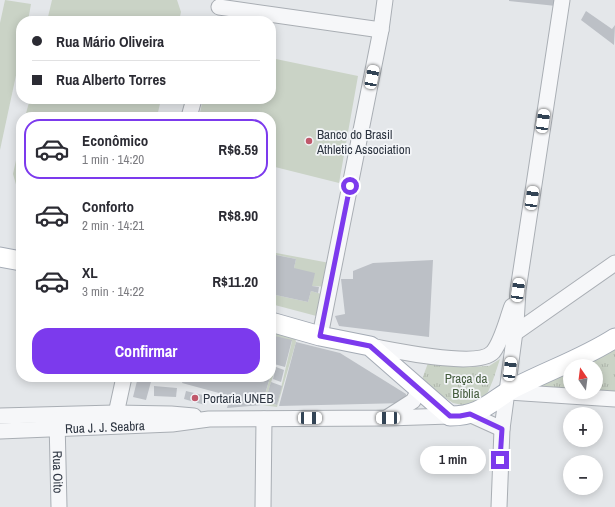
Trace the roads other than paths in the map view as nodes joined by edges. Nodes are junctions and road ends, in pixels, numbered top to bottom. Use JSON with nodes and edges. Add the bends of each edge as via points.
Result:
{"nodes":[{"id":1,"x":385,"y":0,"type":"edge"},
{"id":2,"x":562,"y":0,"type":"edge"},
{"id":3,"x":219,"y":9,"type":"edge"},
{"id":4,"x":273,"y":16,"type":"edge"},
{"id":5,"x":276,"y":16,"type":"edge"},
{"id":6,"x":381,"y":30,"type":"junction"},
{"id":7,"x":0,"y":257,"type":"edge"},
{"id":8,"x":16,"y":260,"type":"edge"},
{"id":9,"x":615,"y":262,"type":"edge"},
{"id":10,"x":518,"y":290,"type":"junction"},
{"id":11,"x":276,"y":323,"type":"edge"},
{"id":12,"x":515,"y":333,"type":"junction"},
{"id":13,"x":320,"y":336,"type":"junction"},
{"id":14,"x":615,"y":338,"type":"edge"},
{"id":15,"x":370,"y":346,"type":"junction"},
{"id":16,"x":123,"y":382,"type":"edge"},
{"id":17,"x":420,"y":389,"type":"junction"},
{"id":18,"x":512,"y":389,"type":"junction"},
{"id":19,"x":615,"y":399,"type":"edge"},
{"id":20,"x":115,"y":412,"type":"junction"},
{"id":21,"x":57,"y":413,"type":"junction"},
{"id":22,"x":470,"y":414,"type":"junction"},
{"id":23,"x":0,"y":416,"type":"edge"},
{"id":24,"x":450,"y":416,"type":"junction"},
{"id":25,"x":264,"y":418,"type":"junction"},
{"id":26,"x":388,"y":418,"type":"junction"},
{"id":27,"x":209,"y":419,"type":"junction"},
{"id":28,"x":113,"y":428,"type":"junction"},
{"id":29,"x":502,"y":429,"type":"junction"},
{"id":30,"x":57,"y":430,"type":"junction"},
{"id":31,"x":0,"y":432,"type":"edge"},
{"id":32,"x":59,"y":507,"type":"edge"},
{"id":33,"x":263,"y":507,"type":"edge"},
{"id":34,"x":499,"y":507,"type":"edge"}],
"edges":[{"from":1,"to":6,"type":"street"},
{"from":2,"to":10,"type":"street"},
{"from":3,"to":4,"type":"street"},
{"from":5,"to":6,"type":"street"},
{"from":6,"to":13,"type":"street"},
{"from":7,"to":8,"type":"main road"},
{"from":9,"to":12,"type":"street"},
{"from":10,"to":12,"type":"street"},
{"from":10,"to":15,"type":"street","via":[[499,341],[493,352],[484,357],[474,359],[422,355]]},
{"from":11,"to":13,"type":"main road"},
{"from":12,"to":18,"type":"street"},
{"from":13,"to":15,"type":"main road"},
{"from":14,"to":18,"type":"main road"},
{"from":15,"to":17,"type":"main road"},
{"from":16,"to":20,"type":"street"},
{"from":17,"to":24,"type":"main road"},
{"from":17,"to":26,"type":"street","via":[[413,401]]},
{"from":18,"to":19,"type":"street"},
{"from":18,"to":22,"type":"main road"},
{"from":18,"to":29,"type":"street"},
{"from":20,"to":21,"type":"street","name":"Rua J. J. Seabra"},
{"from":20,"to":27,"type":"street","name":"Rua J. J. Seabra","via":[[184,414]]},
{"from":20,"to":28,"type":"street"},
{"from":21,"to":23,"type":"street","name":"Rua J. J. Seabra"},
{"from":21,"to":30,"type":"street","name":"Rua Oito"},
{"from":22,"to":24,"type":"main road"},
{"from":22,"to":29,"type":"street"},
{"from":24,"to":26,"type":"street","name":"Rua J. J. Seabra"},
{"from":25,"to":26,"type":"street","name":"Rua J. J. Seabra"},
{"from":25,"to":27,"type":"street","name":"Rua J. J. Seabra"},
{"from":25,"to":33,"type":"street"},
{"from":27,"to":28,"type":"street","name":"Rua J. J. Seabra"},
{"from":28,"to":30,"type":"street","name":"Rua J. J. Seabra"},
{"from":29,"to":34,"type":"street"},
{"from":30,"to":31,"type":"street","name":"Rua J. J. Seabra"},
{"from":30,"to":32,"type":"street","name":"Rua Oito"}]}
